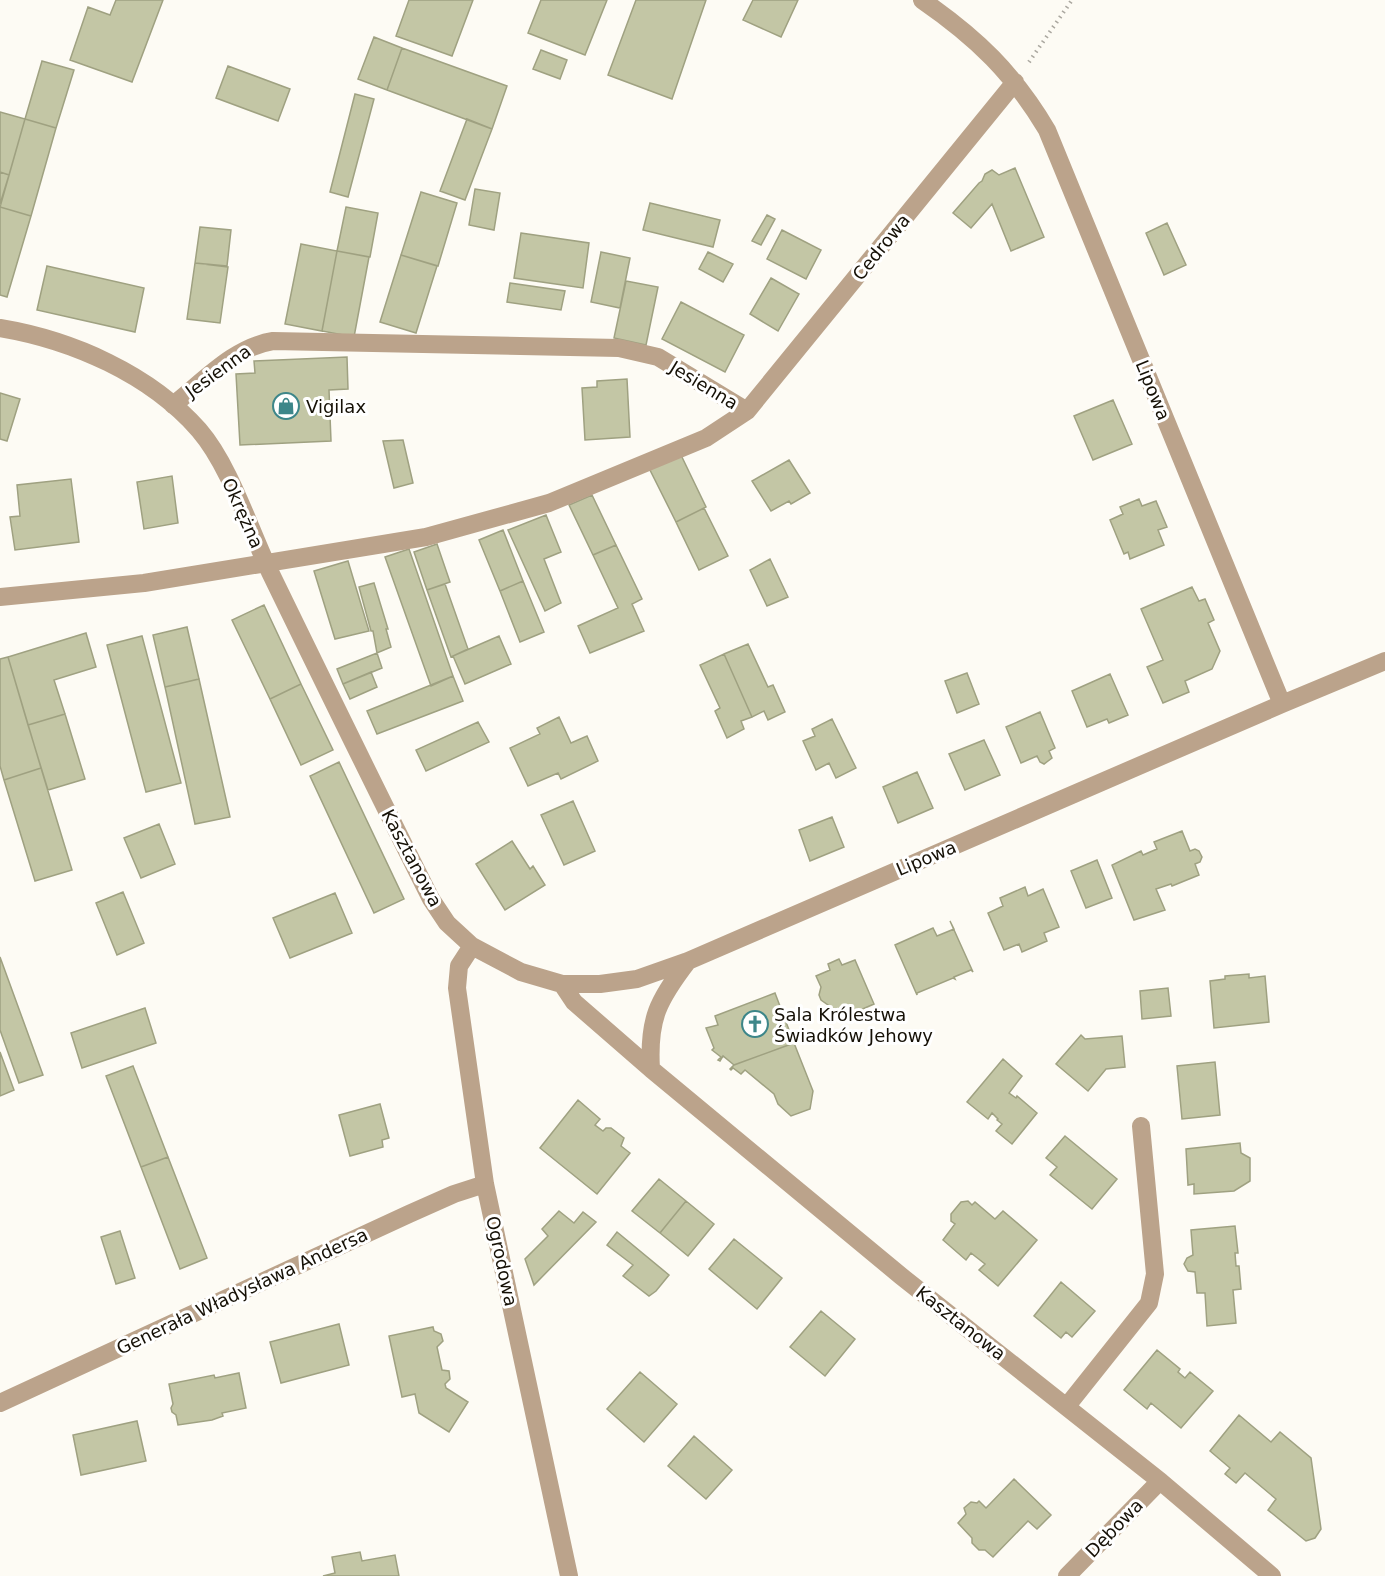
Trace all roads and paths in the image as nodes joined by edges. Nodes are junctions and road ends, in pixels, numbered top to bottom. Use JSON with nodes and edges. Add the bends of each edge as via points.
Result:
{"nodes":[{"id":1,"x":922,"y":0,"type":"edge"},
{"id":2,"x":1072,"y":0,"type":"edge"},
{"id":3,"x":1014,"y":82,"type":"junction"},
{"id":4,"x":0,"y":328,"type":"edge"},
{"id":5,"x":173,"y":405,"type":"junction"},
{"id":6,"x":747,"y":411,"type":"junction"},
{"id":7,"x":266,"y":562,"type":"junction"},
{"id":8,"x":0,"y":597,"type":"edge"},
{"id":9,"x":1385,"y":661,"type":"edge"},
{"id":10,"x":1282,"y":704,"type":"junction"},
{"id":11,"x":472,"y":946,"type":"junction"},
{"id":12,"x":688,"y":961,"type":"junction"},
{"id":13,"x":562,"y":984,"type":"junction"},
{"id":14,"x":651,"y":1069,"type":"junction"},
{"id":15,"x":1141,"y":1126,"type":"dead end"},
{"id":16,"x":485,"y":1184,"type":"junction"},
{"id":17,"x":0,"y":1403,"type":"edge"},
{"id":18,"x":1067,"y":1406,"type":"junction"},
{"id":19,"x":1160,"y":1480,"type":"junction"},
{"id":20,"x":569,"y":1576,"type":"edge"},
{"id":21,"x":1067,"y":1576,"type":"edge"},
{"id":22,"x":1272,"y":1576,"type":"edge"}],
"edges":[{"from":1,"to":3,"type":"street","via":[[953,21]]},
{"from":2,"to":3,"type":"path"},
{"from":3,"to":6,"type":"street","name":"Cedrowa"},
{"from":3,"to":10,"type":"street","name":"Lipowa","via":[[1047,130]]},
{"from":4,"to":5,"type":"street","name":"Okrężna","via":[[69,345],[122,369]]},
{"from":5,"to":6,"type":"street","name":"Jesienna","via":[[240,352],[257,343],[273,341],[619,348],[658,357]]},
{"from":5,"to":7,"type":"street","name":"Okrężna","via":[[218,456]]},
{"from":6,"to":7,"type":"street","name":"Jesienna","via":[[706,438],[549,502],[426,537]]},
{"from":7,"to":8,"type":"street","name":"Okrężna","via":[[144,583]]},
{"from":7,"to":11,"type":"street","name":"Kasztanowa","via":[[430,899],[447,923]]},
{"from":9,"to":10,"type":"street","name":"Lipowa"},
{"from":10,"to":12,"type":"street","name":"Lipowa"},
{"from":11,"to":13,"type":"street","name":"Kasztanowa","via":[[521,972]]},
{"from":11,"to":16,"type":"street","name":"Ogrodowa","via":[[459,966],[457,988]]},
{"from":12,"to":13,"type":"street","name":"Lipowa","via":[[637,979]]},
{"from":12,"to":14,"type":"street","via":[[672,982],[653,1020]]},
{"from":13,"to":14,"type":"street","name":"Kasztanowa","via":[[574,1002]]},
{"from":14,"to":18,"type":"street","name":"Kasztanowa","via":[[901,1276]]},
{"from":15,"to":18,"type":"street","via":[[1155,1274],[1149,1303]]},
{"from":16,"to":17,"type":"street","name":"Generała Władysława Andersa","via":[[409,1214]]},
{"from":16,"to":20,"type":"street","name":"Ogrodowa"},
{"from":18,"to":19,"type":"street","name":"Kasztanowa"},
{"from":19,"to":21,"type":"street","name":"Dębowa"},
{"from":19,"to":22,"type":"street","name":"Kasztanowa"}]}
